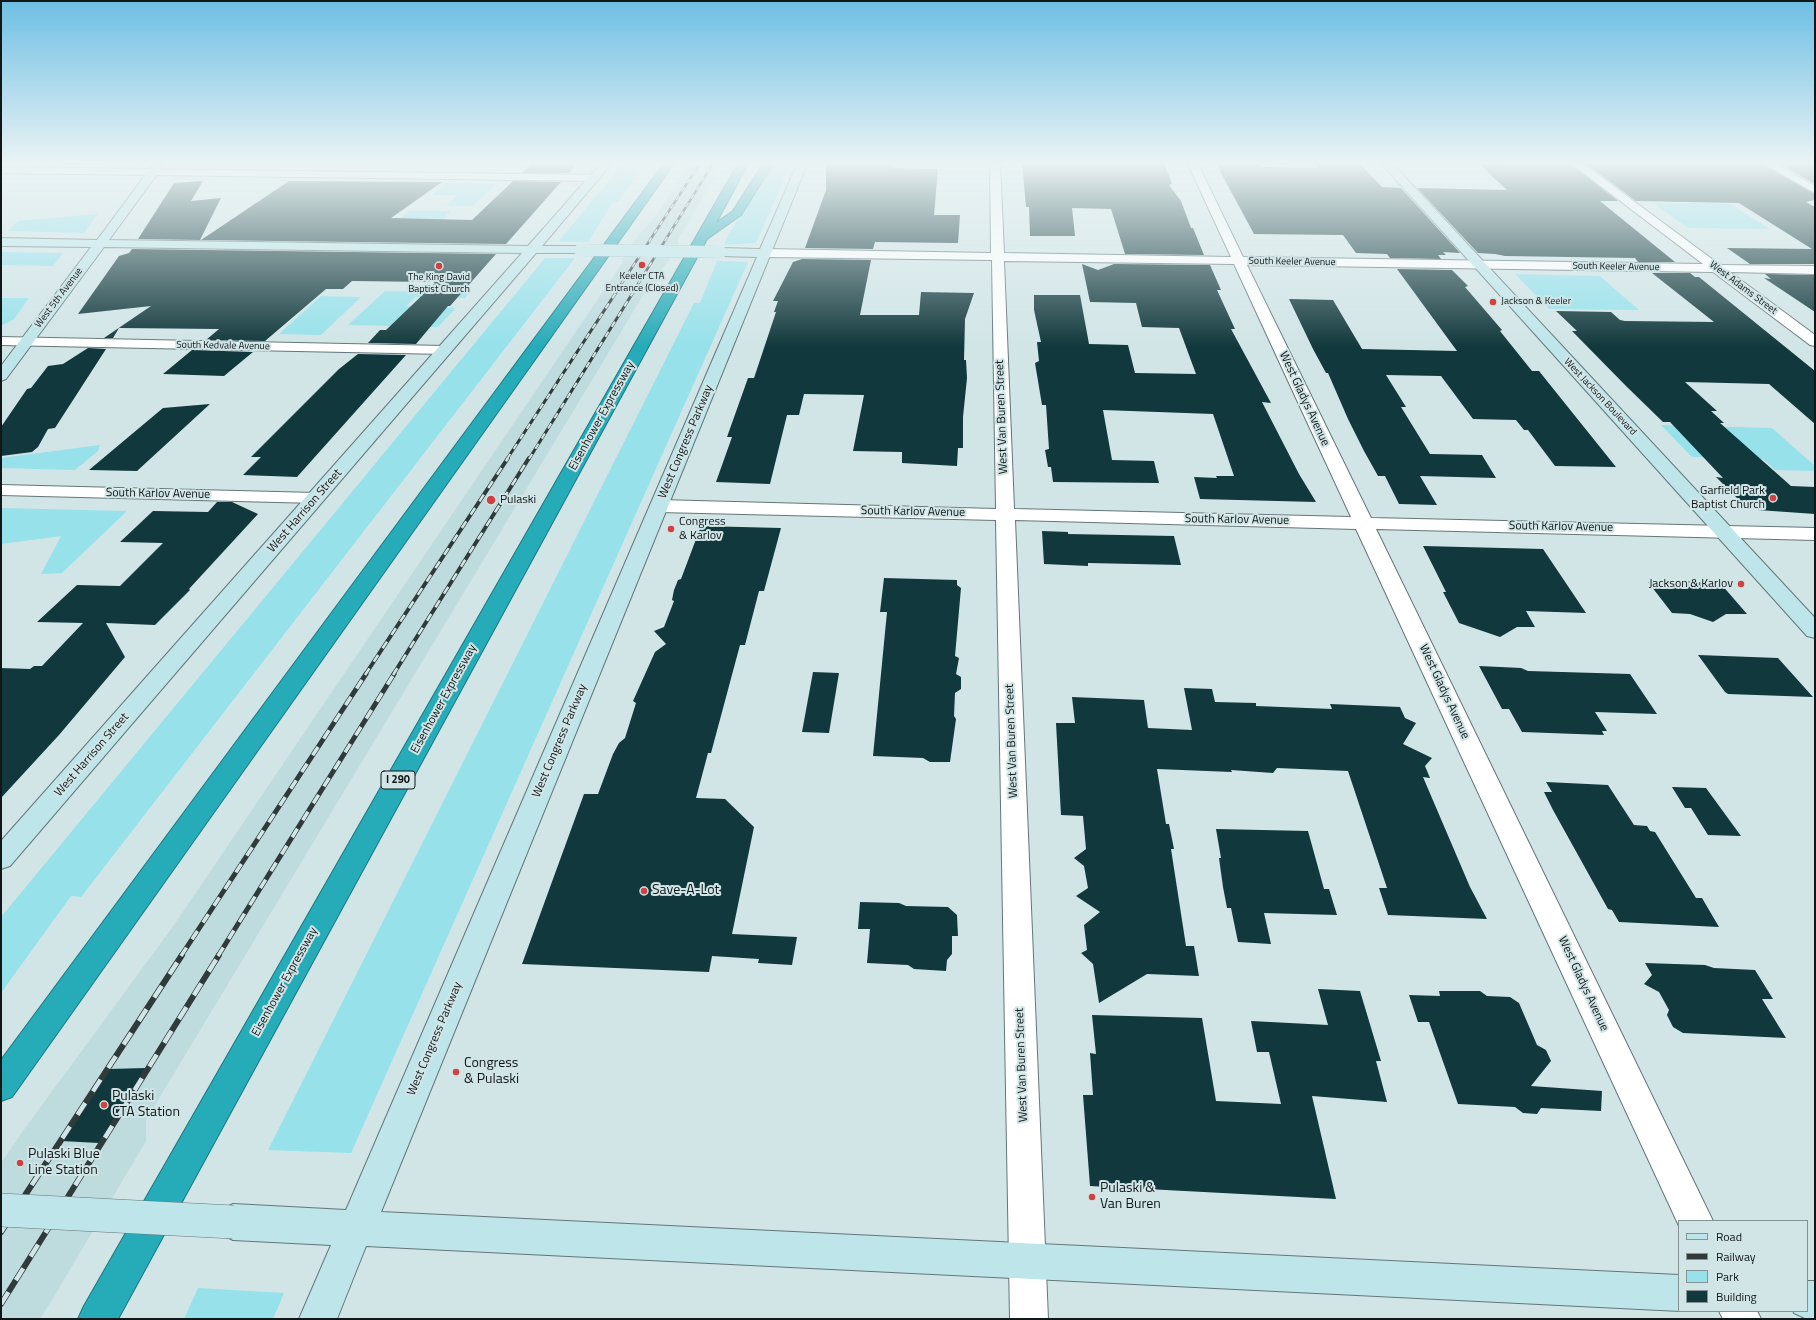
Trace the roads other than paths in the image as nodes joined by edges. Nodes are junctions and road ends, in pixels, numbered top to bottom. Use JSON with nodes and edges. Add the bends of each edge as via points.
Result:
{"nodes":[{"id":1,"x":115,"y":224,"type":"edge"},
{"id":2,"x":555,"y":224,"type":"edge"},
{"id":3,"x":626,"y":224,"type":"edge"},
{"id":4,"x":710,"y":224,"type":"edge"},
{"id":5,"x":723,"y":224,"type":"edge"},
{"id":6,"x":777,"y":224,"type":"edge"},
{"id":7,"x":996,"y":224,"type":"edge"},
{"id":8,"x":1221,"y":224,"type":"edge"},
{"id":9,"x":1441,"y":224,"type":"edge"},
{"id":10,"x":1656,"y":224,"type":"edge"},
{"id":11,"x":700,"y":241,"type":"junction"},
{"id":12,"x":1,"y":242,"type":"edge"},
{"id":13,"x":100,"y":243,"type":"junction"},
{"id":14,"x":532,"y":250,"type":"junction"},
{"id":15,"x":765,"y":253,"type":"junction"},
{"id":16,"x":997,"y":257,"type":"junction"},
{"id":17,"x":1239,"y":261,"type":"junction"},
{"id":18,"x":1479,"y":265,"type":"junction"},
{"id":19,"x":1717,"y":269,"type":"junction"},
{"id":20,"x":1815,"y":270,"type":"edge"},
{"id":21,"x":1,"y":341,"type":"edge"},
{"id":22,"x":26,"y":342,"type":"junction"},
{"id":23,"x":1815,"y":342,"type":"edge"},
{"id":24,"x":446,"y":350,"type":"junction"},
{"id":25,"x":1,"y":376,"type":"edge"},
{"id":26,"x":1,"y":490,"type":"edge"},
{"id":27,"x":316,"y":498,"type":"junction"},
{"id":28,"x":659,"y":506,"type":"junction"},
{"id":29,"x":1006,"y":514,"type":"junction"},
{"id":30,"x":1363,"y":523,"type":"junction"},
{"id":31,"x":1724,"y":531,"type":"junction"},
{"id":32,"x":1815,"y":534,"type":"edge"},
{"id":33,"x":1815,"y":631,"type":"edge"},
{"id":34,"x":1,"y":859,"type":"edge"},
{"id":35,"x":1,"y":1086,"type":"edge"},
{"id":36,"x":1,"y":1210,"type":"edge"},
{"id":37,"x":1695,"y":1220,"type":"edge"},
{"id":38,"x":355,"y":1228,"type":"junction"},
{"id":39,"x":1028,"y":1262,"type":"junction"},
{"id":40,"x":1678,"y":1293,"type":"edge"},
{"id":41,"x":97,"y":1319,"type":"edge"},
{"id":42,"x":318,"y":1319,"type":"edge"},
{"id":43,"x":1029,"y":1319,"type":"edge"}],
"edges":[{"from":1,"to":13,"type":"street","name":"West 5th Avenue"},
{"from":2,"to":14,"type":"street","name":"West Harrison Street"},
{"from":3,"to":35,"type":"highway"},
{"from":4,"to":11,"type":"highway","name":"Eisenhower Expressway","number":"I 290"},
{"from":5,"to":11,"type":"highway"},
{"from":6,"to":15,"type":"street","name":"West Congress Parkway"},
{"from":7,"to":16,"type":"street","name":"West Van Buren Street"},
{"from":8,"to":17,"type":"street","name":"West Gladys Avenue"},
{"from":9,"to":18,"type":"street","name":"West Jackson Boulevard"},
{"from":10,"to":19,"type":"street","name":"West Adams Street"},
{"from":11,"to":41,"type":"highway","name":"Eisenhower Expressway","number":"I 290"},
{"from":12,"to":13,"type":"street","name":"South Keeler Avenue"},
{"from":13,"to":14,"type":"street","name":"South Keeler Avenue"},
{"from":13,"to":22,"type":"street","name":"West 5th Avenue"},
{"from":14,"to":15,"type":"street","name":"South Keeler Avenue","bridge":true},
{"from":14,"to":24,"type":"street","name":"West Harrison Street"},
{"from":15,"to":16,"type":"street","name":"South Keeler Avenue"},
{"from":15,"to":28,"type":"street","name":"West Congress Parkway"},
{"from":16,"to":17,"type":"street","name":"South Keeler Avenue"},
{"from":16,"to":29,"type":"street","name":"West Van Buren Street"},
{"from":17,"to":18,"type":"street","name":"South Keeler Avenue"},
{"from":17,"to":30,"type":"street","name":"West Gladys Avenue"},
{"from":18,"to":19,"type":"street","name":"South Keeler Avenue"},
{"from":18,"to":31,"type":"street","name":"West Jackson Boulevard"},
{"from":19,"to":20,"type":"street","name":"South Keeler Avenue"},
{"from":19,"to":23,"type":"street","name":"West Adams Street"},
{"from":21,"to":22,"type":"street","name":"South Kedvale Avenue"},
{"from":22,"to":24,"type":"street","name":"South Kedvale Avenue"},
{"from":22,"to":25,"type":"street","name":"West 5th Avenue"},
{"from":24,"to":27,"type":"street","name":"West Harrison Street"},
{"from":26,"to":27,"type":"street","name":"South Karlov Avenue"},
{"from":27,"to":34,"type":"street","name":"West Harrison Street"},
{"from":28,"to":29,"type":"street","name":"South Karlov Avenue"},
{"from":28,"to":38,"type":"street","name":"West Congress Parkway"},
{"from":29,"to":30,"type":"street","name":"South Karlov Avenue"},
{"from":29,"to":39,"type":"street","name":"West Van Buren Street"},
{"from":30,"to":31,"type":"street","name":"South Karlov Avenue"},
{"from":30,"to":37,"type":"street","name":"West Gladys Avenue"},
{"from":31,"to":32,"type":"street","name":"South Karlov Avenue"},
{"from":31,"to":33,"type":"street","name":"West Jackson Boulevard"},
{"from":36,"to":38,"type":"street","bridge":true},
{"from":38,"to":39,"type":"street"},
{"from":38,"to":42,"type":"street","name":"West Congress Parkway"},
{"from":39,"to":40,"type":"street"},
{"from":39,"to":43,"type":"street","name":"West Van Buren Street"}]}
